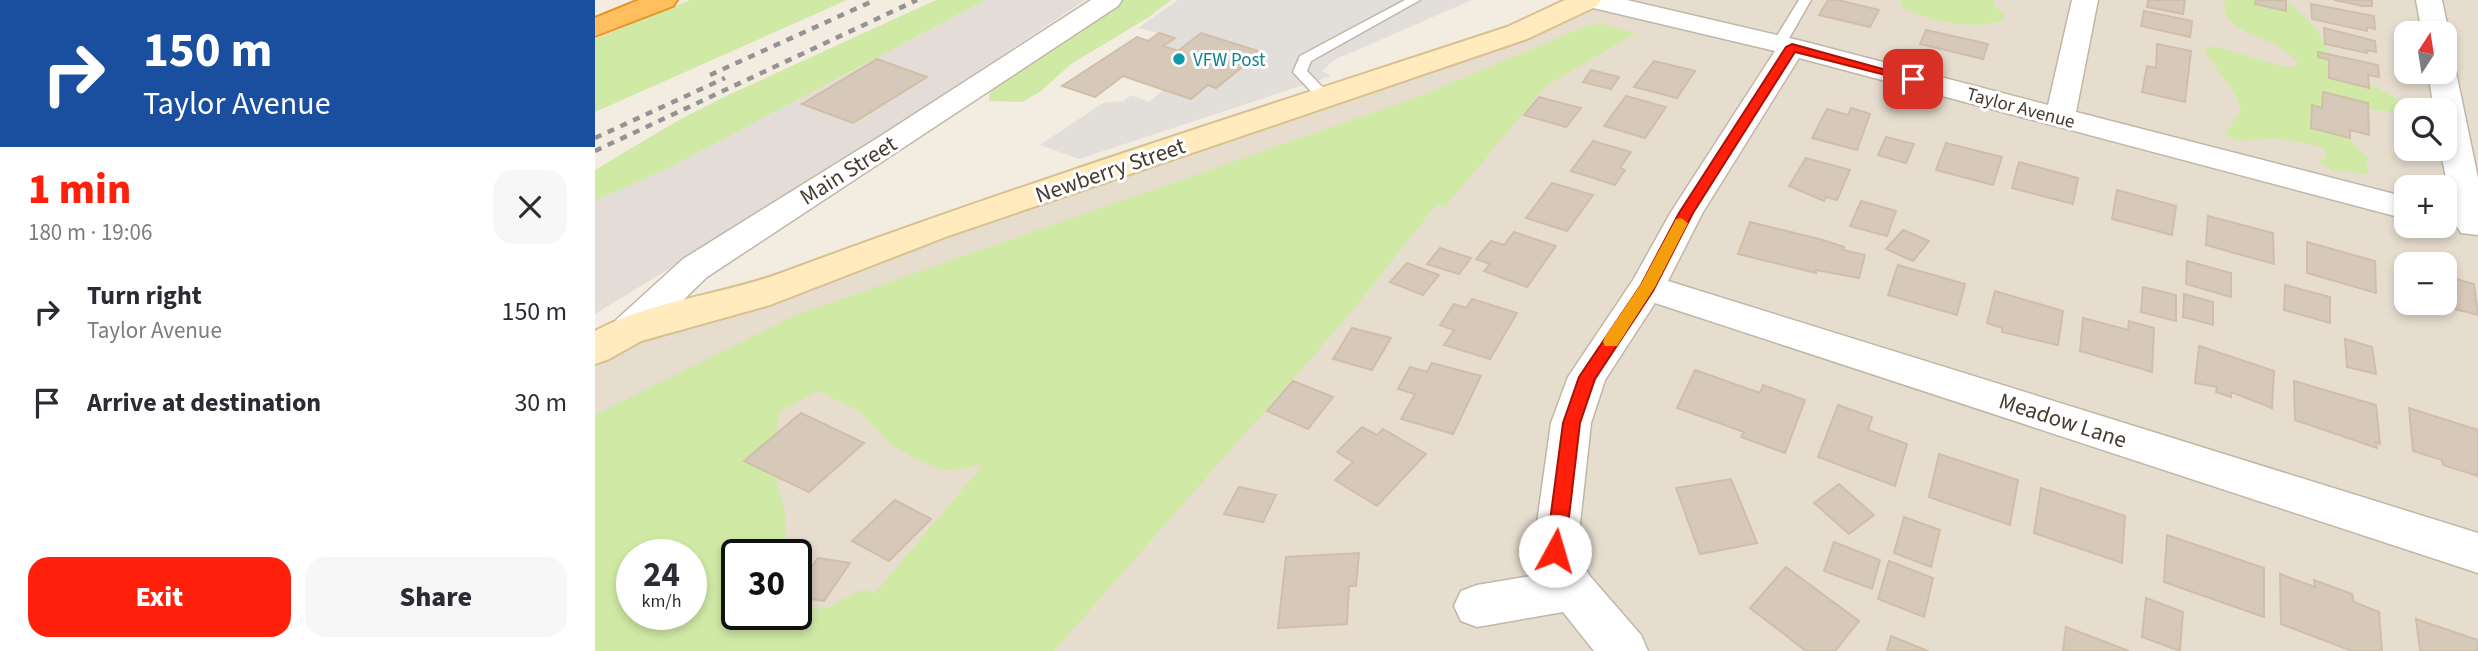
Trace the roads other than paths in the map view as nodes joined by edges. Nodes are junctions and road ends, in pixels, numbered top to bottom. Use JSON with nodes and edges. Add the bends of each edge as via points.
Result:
{"nodes":[{"id":1,"x":663,"y":0,"type":"edge"},
{"id":2,"x":1109,"y":0,"type":"edge"},
{"id":3,"x":1414,"y":0,"type":"edge"},
{"id":4,"x":1587,"y":0,"type":"edge"},
{"id":5,"x":1594,"y":0,"type":"edge"},
{"id":6,"x":1805,"y":0,"type":"edge"},
{"id":7,"x":2085,"y":0,"type":"edge"},
{"id":8,"x":2429,"y":0,"type":"edge"},
{"id":9,"x":2433,"y":21,"type":"edge"},
{"id":10,"x":595,"y":28,"type":"edge"},
{"id":11,"x":1786,"y":45,"type":"junction"},
{"id":12,"x":2444,"y":84,"type":"edge"},
{"id":13,"x":1325,"y":98,"type":"junction"},
{"id":14,"x":2060,"y":117,"type":"junction"},
{"id":15,"x":2394,"y":205,"type":"edge"},
{"id":16,"x":2465,"y":223,"type":"edge"},
{"id":17,"x":1647,"y":287,"type":"junction"},
{"id":18,"x":629,"y":330,"type":"junction"},
{"id":19,"x":595,"y":349,"type":"edge"},
{"id":20,"x":2478,"y":553,"type":"edge"},
{"id":21,"x":1573,"y":590,"type":"junction"},
{"id":22,"x":1477,"y":606,"type":"dead end"},
{"id":23,"x":1624,"y":651,"type":"edge"}],
"edges":[{"from":1,"to":10,"type":"highway"},
{"from":2,"to":18,"type":"street","name":"Main Street","via":[[695,268]]},
{"from":3,"to":13,"type":"lane","via":[[1305,59],[1300,72]]},
{"from":4,"to":13,"type":"street","name":"Newberry Street","via":[[1517,33]]},
{"from":5,"to":11,"type":"street","name":"Taylor Avenue"},
{"from":6,"to":11,"type":"lane"},
{"from":7,"to":14,"type":"street"},
{"from":8,"to":9,"type":"street"},
{"from":11,"to":14,"type":"street","name":"Taylor Avenue"},
{"from":11,"to":17,"type":"street"},
{"from":12,"to":16,"type":"street"},
{"from":13,"to":18,"type":"street","name":"Newberry Street","via":[[912,236],[757,296]]},
{"from":14,"to":15,"type":"street","name":"Taylor Avenue"},
{"from":17,"to":20,"type":"street","name":"Meadow Lane"},
{"from":17,"to":21,"type":"street","via":[[1587,377],[1571,423],[1555,551]]},
{"from":18,"to":19,"type":"street","name":"Main Street"},
{"from":21,"to":22,"type":"street"},
{"from":21,"to":23,"type":"street"}]}
